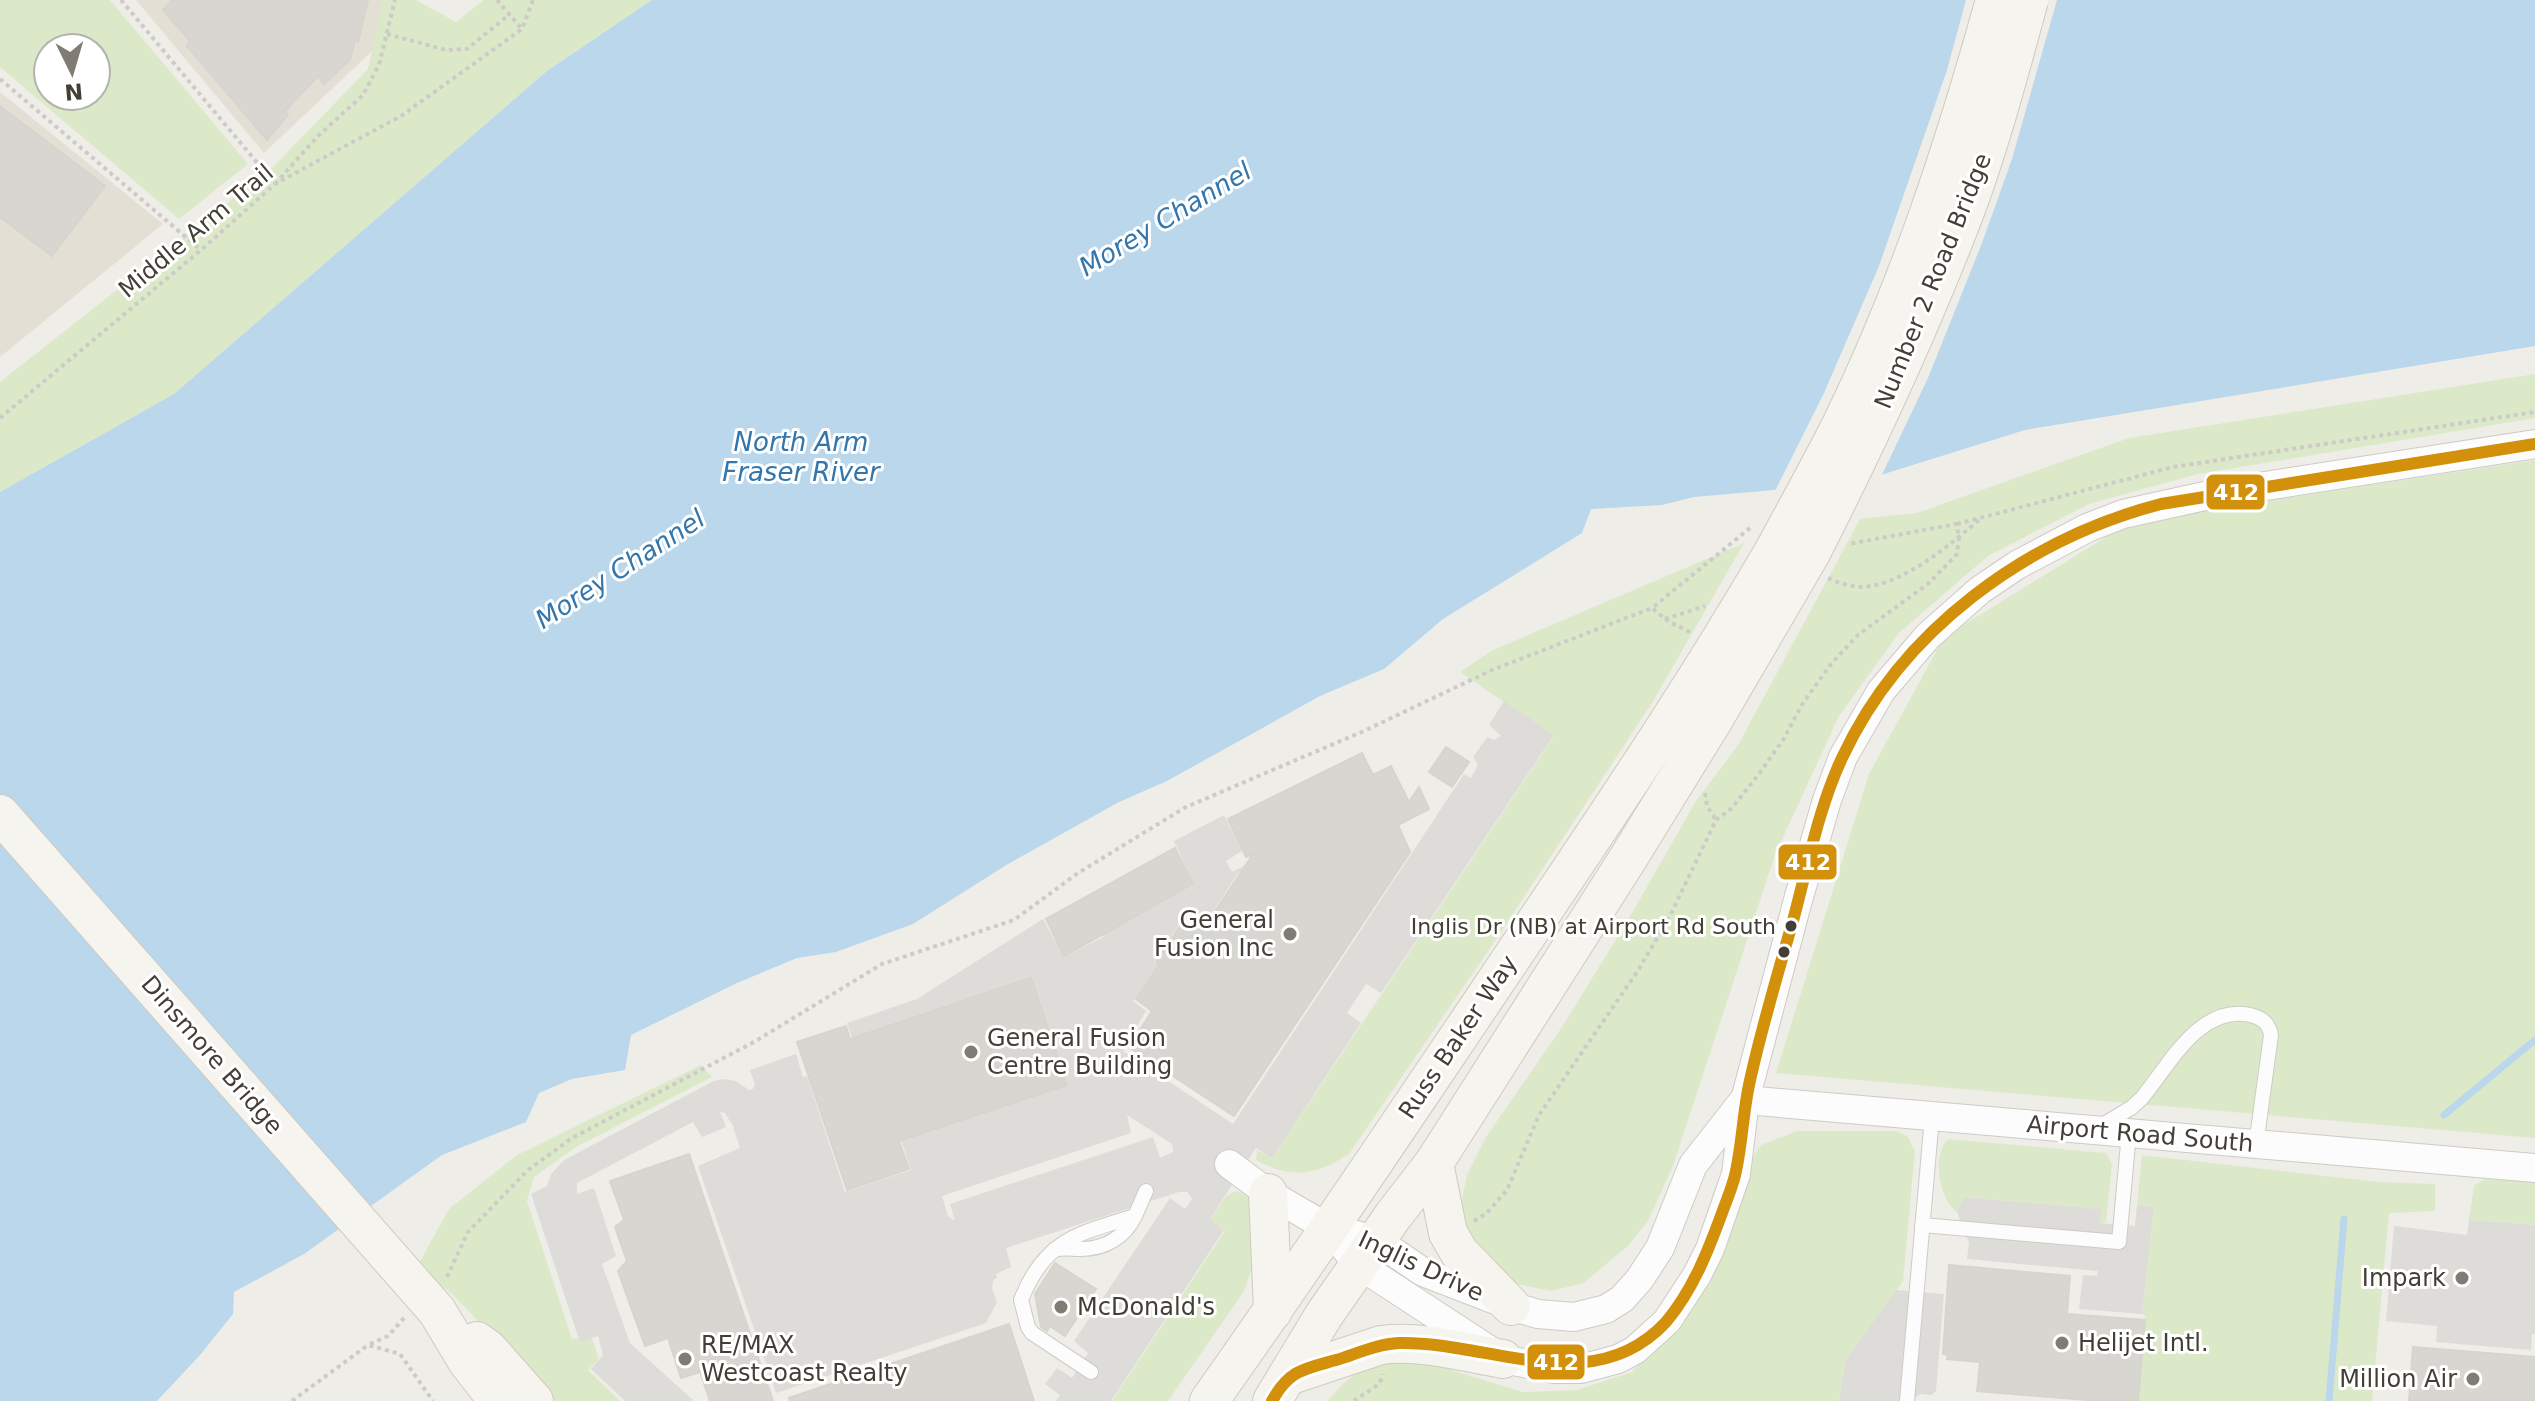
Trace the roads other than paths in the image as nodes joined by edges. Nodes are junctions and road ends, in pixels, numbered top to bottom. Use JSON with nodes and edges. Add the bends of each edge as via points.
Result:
{"nodes":[{"id":1,"x":1995,"y":0,"type":"edge"},
{"id":2,"x":2029,"y":0,"type":"edge"},
{"id":3,"x":2535,"y":444,"type":"edge"},
{"id":4,"x":1804,"y":558,"type":"junction"},
{"id":5,"x":0,"y":814,"type":"edge"},
{"id":6,"x":1745,"y":1100,"type":"junction"},
{"id":7,"x":1932,"y":1117,"type":"junction"},
{"id":8,"x":2094,"y":1130,"type":"junction"},
{"id":9,"x":2129,"y":1133,"type":"junction"},
{"id":10,"x":2256,"y":1145,"type":"junction"},
{"id":11,"x":1434,"y":1163,"type":"junction"},
{"id":12,"x":1229,"y":1164,"type":"dead end"},
{"id":13,"x":2535,"y":1168,"type":"edge"},
{"id":14,"x":1146,"y":1191,"type":"dead end"},
{"id":15,"x":1268,"y":1193,"type":"junction"},
{"id":16,"x":1922,"y":1225,"type":"junction"},
{"id":17,"x":1328,"y":1228,"type":"junction"},
{"id":18,"x":1367,"y":1253,"type":"junction"},
{"id":19,"x":432,"y":1306,"type":"junction"},
{"id":20,"x":1511,"y":1306,"type":"junction"},
{"id":21,"x":1273,"y":1311,"type":"junction"},
{"id":22,"x":1503,"y":1359,"type":"junction"},
{"id":23,"x":1091,"y":1372,"type":"dead end"},
{"id":24,"x":1280,"y":1388,"type":"edge"},
{"id":25,"x":498,"y":1401,"type":"edge"},
{"id":26,"x":534,"y":1401,"type":"edge"},
{"id":27,"x":1209,"y":1401,"type":"edge"},
{"id":28,"x":1907,"y":1401,"type":"edge"}],
"edges":[{"from":1,"to":4,"type":"main road","name":"Number 2 Road Bridge","bridge":true,"via":[[1935,198],[1843,422]]},
{"from":2,"to":4,"type":"main road","name":"Number 2 Road Bridge","bridge":true,"via":[[1966,208],[1923,316],[1869,440]]},
{"from":3,"to":6,"type":"street","name":"Inglis Drive","via":[[2214,494],[2123,514],[2051,545],[1960,607],[1881,691],[1843,757]]},
{"from":4,"to":11,"type":"main road","name":"Russ Baker Way","via":[[1665,798]]},
{"from":4,"to":17,"type":"main road","name":"Russ Baker Way","via":[[1692,686]]},
{"from":5,"to":19,"type":"main road","name":"Dinsmore Bridge"},
{"from":6,"to":7,"type":"street","name":"Airport Road South"},
{"from":6,"to":20,"type":"street","name":"Inglis Drive","via":[[1693,1165],[1660,1248],[1622,1299],[1574,1317]]},
{"from":6,"to":22,"type":"street","name":"Inglis Drive","via":[[1736,1174],[1710,1249],[1683,1299],[1652,1337],[1618,1359],[1581,1369]]},
{"from":7,"to":8,"type":"street","name":"Airport Road South"},
{"from":7,"to":16,"type":"lane"},
{"from":8,"to":9,"type":"street","name":"Airport Road South"},
{"from":8,"to":10,"type":"lane","via":[[2141,1099],[2203,1024],[2241,1013],[2262,1020],[2271,1035]]},
{"from":9,"to":10,"type":"street","name":"Airport Road South"},
{"from":9,"to":16,"type":"lane","via":[[2119,1242]]},
{"from":10,"to":13,"type":"street","name":"Airport Road South"},
{"from":11,"to":18,"type":"main road","name":"Russ Baker Way"},
{"from":11,"to":20,"type":"main road","via":[[1448,1233],[1459,1252]]},
{"from":12,"to":15,"type":"street","name":"Inglis Drive"},
{"from":14,"to":23,"type":"lane","via":[[1130,1228],[1117,1240],[1052,1250],[1021,1300],[1032,1333]]},
{"from":15,"to":17,"type":"street","name":"Inglis Drive"},
{"from":15,"to":21,"type":"main road"},
{"from":16,"to":28,"type":"lane"},
{"from":17,"to":18,"type":"street","name":"Inglis Drive"},
{"from":17,"to":21,"type":"main road","name":"Russ Baker Way"},
{"from":18,"to":20,"type":"street","name":"Inglis Drive"},
{"from":18,"to":22,"type":"street","name":"Inglis Drive"},
{"from":18,"to":24,"type":"main road","name":"Russ Baker Way"},
{"from":19,"to":25,"type":"main road"},
{"from":19,"to":26,"type":"main road","via":[[488,1349]]},
{"from":21,"to":27,"type":"main road","name":"Russ Baker Way"},
{"from":22,"to":24,"type":"main road","via":[[1396,1343]]}]}
